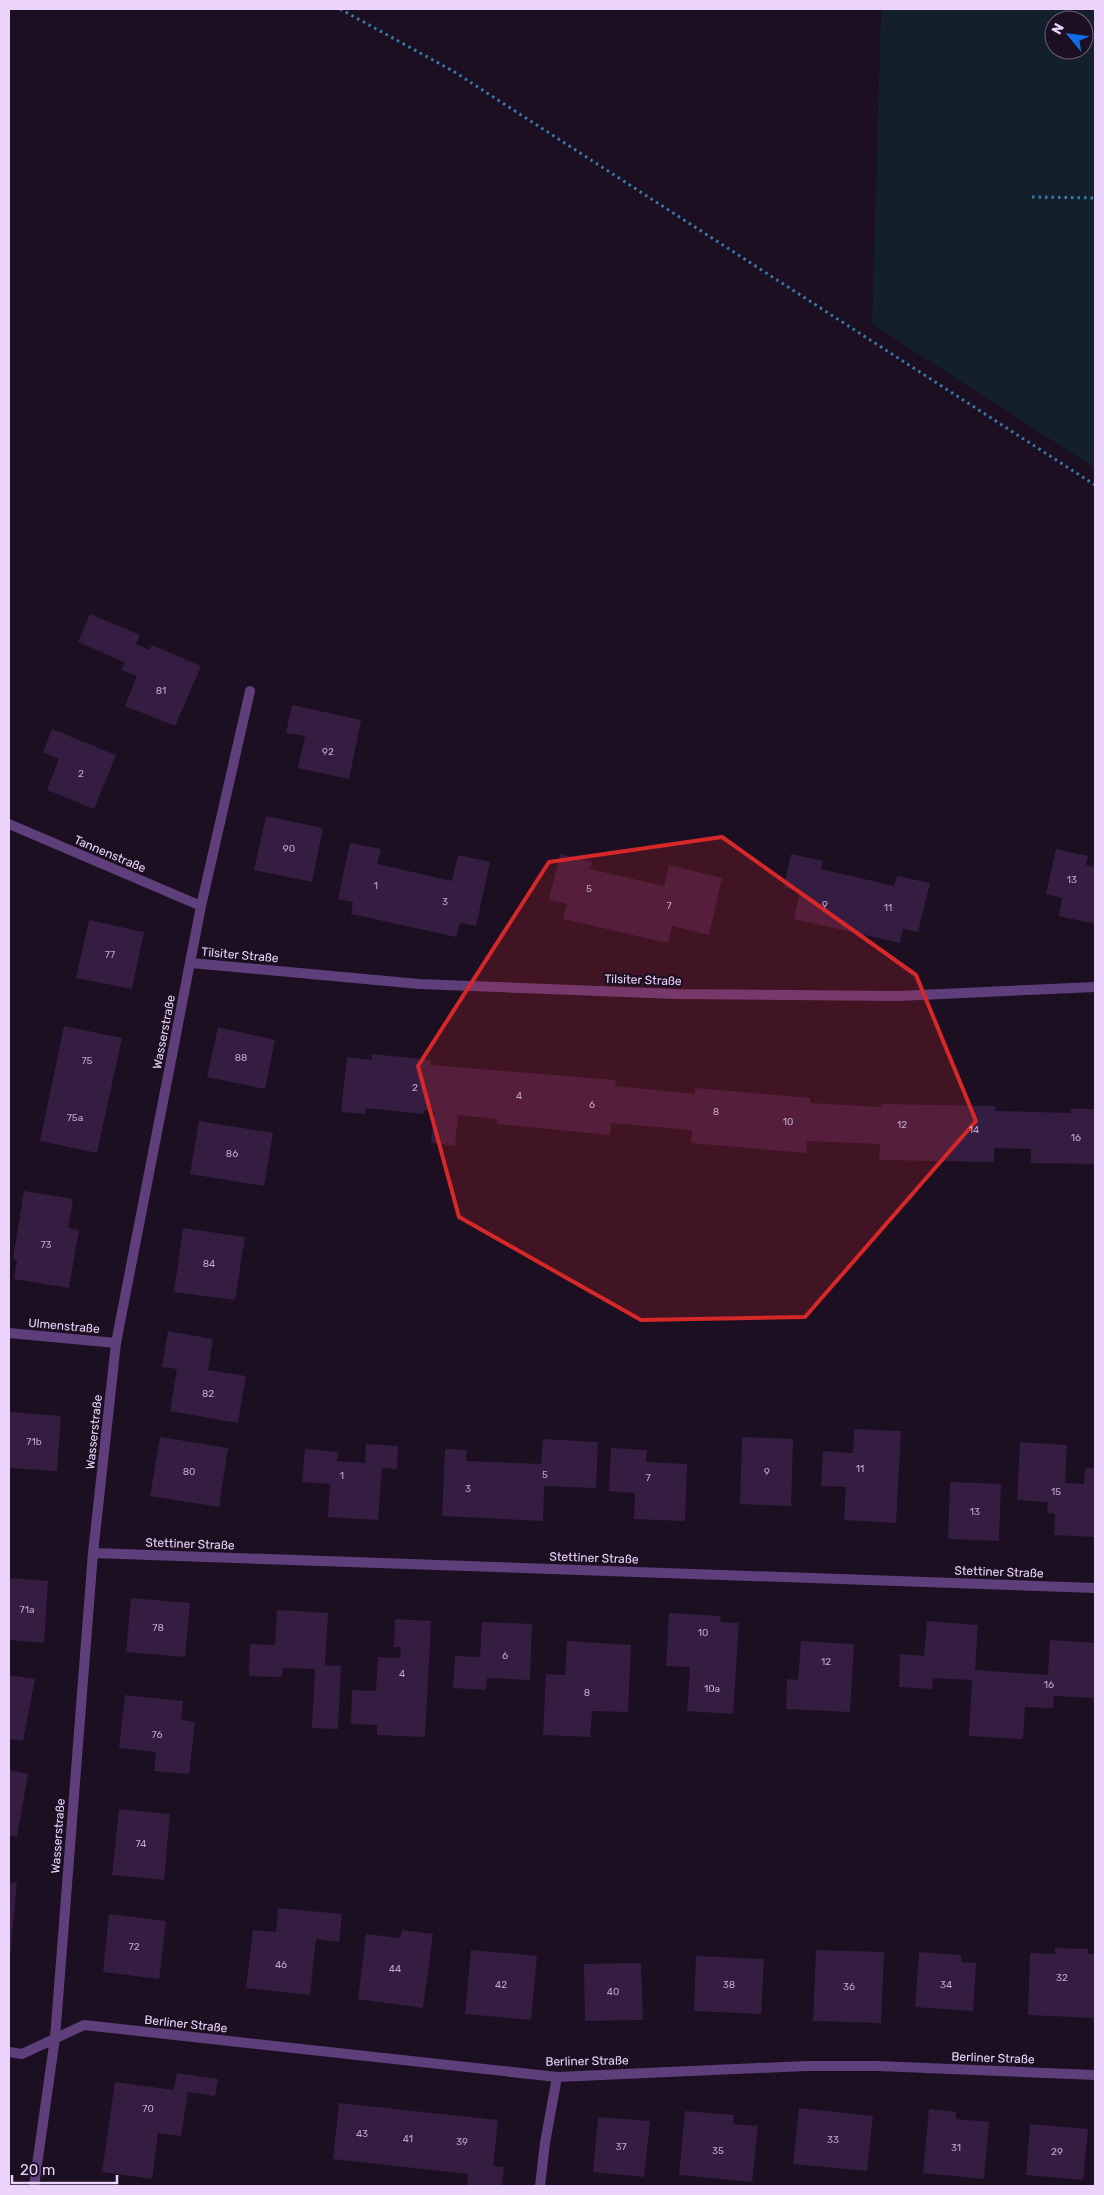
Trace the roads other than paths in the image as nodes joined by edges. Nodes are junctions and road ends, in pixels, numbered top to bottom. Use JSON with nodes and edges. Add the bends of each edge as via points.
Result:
{"nodes":[{"id":1,"x":250,"y":691,"type":"dead end"},
{"id":2,"x":9,"y":824,"type":"edge"},
{"id":3,"x":201,"y":906,"type":"junction"},
{"id":4,"x":191,"y":963,"type":"junction"},
{"id":5,"x":1095,"y":987,"type":"edge"},
{"id":6,"x":9,"y":1333,"type":"edge"},
{"id":7,"x":116,"y":1343,"type":"junction"},
{"id":8,"x":93,"y":1553,"type":"junction"},
{"id":9,"x":1095,"y":1588,"type":"edge"},
{"id":10,"x":55,"y":2038,"type":"junction"},
{"id":11,"x":9,"y":2052,"type":"edge"},
{"id":12,"x":1095,"y":2075,"type":"edge"},
{"id":13,"x":557,"y":2077,"type":"junction"},
{"id":14,"x":34,"y":2186,"type":"edge"},
{"id":15,"x":540,"y":2186,"type":"edge"}],
"edges":[{"from":1,"to":3,"type":"street","name":"Wasserstraße"},
{"from":2,"to":3,"type":"street","name":"Tannenstraße"},
{"from":3,"to":4,"type":"street","name":"Wasserstraße"},
{"from":4,"to":5,"type":"street","name":"Tilsiter Straße","via":[[419,984],[676,994],[898,996]]},
{"from":4,"to":7,"type":"street","name":"Wasserstraße"},
{"from":6,"to":7,"type":"street","name":"Ulmenstraße"},
{"from":7,"to":8,"type":"street","name":"Wasserstraße"},
{"from":8,"to":9,"type":"street","name":"Stettiner Straße"},
{"from":8,"to":10,"type":"street","name":"Wasserstraße"},
{"from":10,"to":11,"type":"street","name":"Berliner Straße","via":[[22,2054]]},
{"from":10,"to":13,"type":"street","name":"Berliner Straße","via":[[84,2025]]},
{"from":10,"to":14,"type":"street","name":"Wasserstraße"},
{"from":12,"to":13,"type":"street","name":"Berliner Straße","via":[[806,2066]]},
{"from":13,"to":15,"type":"street"}]}
